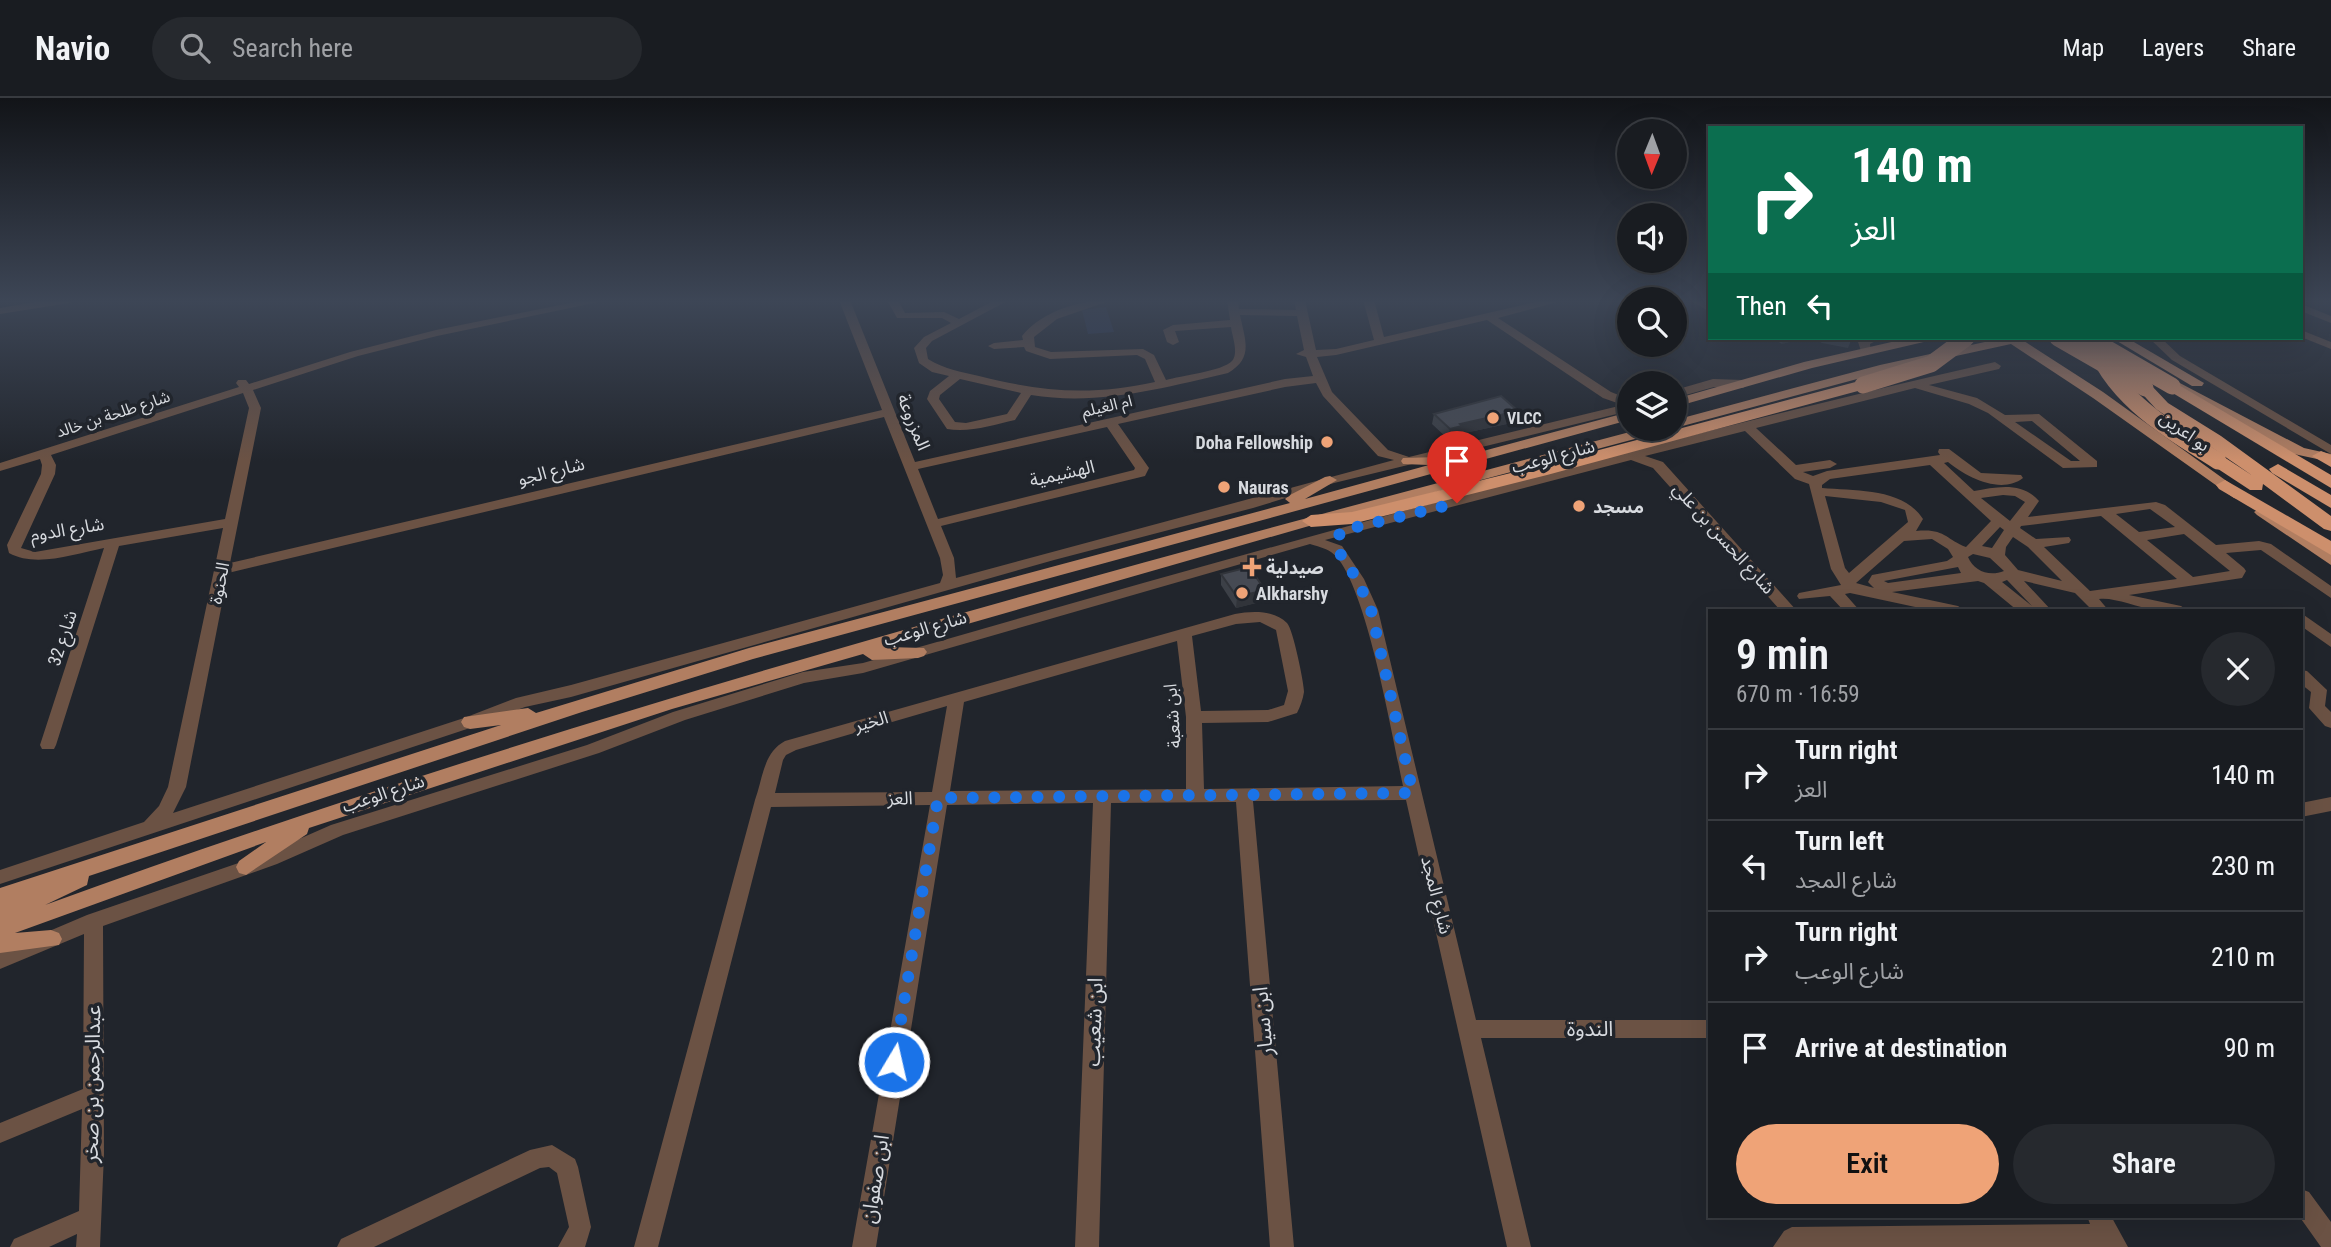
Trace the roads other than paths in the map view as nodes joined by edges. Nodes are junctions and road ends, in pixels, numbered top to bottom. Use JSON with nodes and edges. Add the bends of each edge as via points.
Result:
{"nodes":[{"id":1,"x":341,"y":354,"type":"edge"},
{"id":2,"x":355,"y":354,"type":"edge"},
{"id":3,"x":866,"y":354,"type":"edge"},
{"id":4,"x":920,"y":354,"type":"edge"},
{"id":5,"x":1041,"y":354,"type":"edge"},
{"id":6,"x":1092,"y":354,"type":"edge"},
{"id":7,"x":1144,"y":354,"type":"edge"},
{"id":8,"x":1241,"y":354,"type":"edge"},
{"id":9,"x":1307,"y":354,"type":"joint"},
{"id":10,"x":1313,"y":354,"type":"edge"},
{"id":11,"x":1545,"y":354,"type":"edge"},
{"id":12,"x":1857,"y":354,"type":"edge"},
{"id":13,"x":1914,"y":354,"type":"edge"},
{"id":14,"x":1940,"y":354,"type":"edge"},
{"id":15,"x":1948,"y":354,"type":"edge"},
{"id":16,"x":2013,"y":354,"type":"edge"},
{"id":17,"x":2037,"y":354,"type":"edge"},
{"id":18,"x":2040,"y":354,"type":"edge"},
{"id":19,"x":2085,"y":354,"type":"edge"},
{"id":20,"x":2096,"y":354,"type":"edge"},
{"id":21,"x":2117,"y":354,"type":"edge"},
{"id":22,"x":2119,"y":354,"type":"edge"},
{"id":23,"x":2145,"y":354,"type":"edge"},
{"id":24,"x":2157,"y":354,"type":"edge"},
{"id":25,"x":2171,"y":354,"type":"edge"},
{"id":26,"x":2049,"y":362,"type":"junction"},
{"id":27,"x":1996,"y":366,"type":"dead end"},
{"id":28,"x":2142,"y":366,"type":"junction"},
{"id":29,"x":2169,"y":367,"type":"junction"},
{"id":30,"x":958,"y":374,"type":"junction"},
{"id":31,"x":2067,"y":374,"type":"junction"},
{"id":32,"x":1315,"y":379,"type":"junction"},
{"id":33,"x":1885,"y":380,"type":"junction"},
{"id":34,"x":1161,"y":383,"type":"junction"},
{"id":35,"x":1743,"y":384,"type":"junction"},
{"id":36,"x":243,"y":385,"type":"junction"},
{"id":37,"x":1915,"y":385,"type":"junction"},
{"id":38,"x":2145,"y":388,"type":"junction"},
{"id":39,"x":1028,"y":391,"type":"junction"},
{"id":40,"x":1687,"y":391,"type":"edge"},
{"id":41,"x":1607,"y":395,"type":"junction"},
{"id":42,"x":2098,"y":395,"type":"junction"},
{"id":43,"x":1617,"y":400,"type":"edge"},
{"id":44,"x":1687,"y":400,"type":"edge"},
{"id":45,"x":1617,"y":410,"type":"edge"},
{"id":46,"x":889,"y":412,"type":"junction"},
{"id":47,"x":1611,"y":413,"type":"junction"},
{"id":48,"x":1996,"y":414,"type":"junction"},
{"id":49,"x":1687,"y":415,"type":"edge"},
{"id":50,"x":1617,"y":419,"type":"edge"},
{"id":51,"x":1687,"y":421,"type":"edge"},
{"id":52,"x":1111,"y":424,"type":"junction"},
{"id":53,"x":1748,"y":427,"type":"junction"},
{"id":54,"x":1617,"y":439,"type":"edge"},
{"id":55,"x":2066,"y":441,"type":"junction"},
{"id":56,"x":2041,"y":446,"type":"junction"},
{"id":57,"x":1522,"y":447,"type":"junction"},
{"id":58,"x":44,"y":453,"type":"junction"},
{"id":59,"x":1942,"y":457,"type":"junction"},
{"id":60,"x":2329,"y":457,"type":"edge"},
{"id":61,"x":1657,"y":458,"type":"junction"},
{"id":62,"x":0,"y":461,"type":"edge"},
{"id":63,"x":1408,"y":461,"type":"junction"},
{"id":64,"x":1830,"y":464,"type":"dead end"},
{"id":65,"x":0,"y":467,"type":"edge"},
{"id":66,"x":911,"y":467,"type":"junction"},
{"id":67,"x":1793,"y":469,"type":"junction"},
{"id":68,"x":1370,"y":470,"type":"junction"},
{"id":69,"x":2016,"y":478,"type":"dead end"},
{"id":70,"x":1330,"y":480,"type":"junction"},
{"id":71,"x":1996,"y":480,"type":"junction"},
{"id":72,"x":2331,"y":483,"type":"edge"},
{"id":73,"x":2225,"y":485,"type":"junction"},
{"id":74,"x":1816,"y":486,"type":"junction"},
{"id":75,"x":2007,"y":491,"type":"junction"},
{"id":76,"x":1971,"y":495,"type":"junction"},
{"id":77,"x":2273,"y":498,"type":"junction"},
{"id":78,"x":2331,"y":503,"type":"edge"},
{"id":79,"x":2104,"y":511,"type":"junction"},
{"id":80,"x":1249,"y":519,"type":"junction"},
{"id":81,"x":1999,"y":520,"type":"junction"},
{"id":82,"x":1311,"y":521,"type":"junction"},
{"id":83,"x":232,"y":522,"type":"junction"},
{"id":84,"x":934,"y":524,"type":"junction"},
{"id":85,"x":2331,"y":525,"type":"edge"},
{"id":86,"x":2015,"y":526,"type":"junction"},
{"id":87,"x":2187,"y":529,"type":"junction"},
{"id":88,"x":2331,"y":532,"type":"edge"},
{"id":89,"x":1899,"y":537,"type":"junction"},
{"id":90,"x":2137,"y":537,"type":"junction"},
{"id":91,"x":1982,"y":539,"type":"junction"},
{"id":92,"x":1338,"y":540,"type":"junction"},
{"id":93,"x":2064,"y":540,"type":"dead end"},
{"id":94,"x":2331,"y":541,"type":"edge"},
{"id":95,"x":113,"y":542,"type":"junction"},
{"id":96,"x":1950,"y":542,"type":"junction"},
{"id":97,"x":2033,"y":544,"type":"junction"},
{"id":98,"x":2331,"y":549,"type":"edge"},
{"id":99,"x":2213,"y":550,"type":"junction"},
{"id":100,"x":1964,"y":554,"type":"junction"},
{"id":101,"x":1997,"y":556,"type":"junction"},
{"id":102,"x":947,"y":558,"type":"junction"},
{"id":103,"x":2331,"y":560,"type":"edge"},
{"id":104,"x":222,"y":570,"type":"junction"},
{"id":105,"x":2331,"y":573,"type":"edge"},
{"id":106,"x":2010,"y":574,"type":"junction"},
{"id":107,"x":971,"y":578,"type":"junction"},
{"id":108,"x":1984,"y":578,"type":"junction"},
{"id":109,"x":2190,"y":582,"type":"junction"},
{"id":110,"x":1876,"y":584,"type":"junction"},
{"id":111,"x":946,"y":586,"type":"junction"},
{"id":112,"x":1844,"y":587,"type":"junction"},
{"id":113,"x":2091,"y":593,"type":"junction"},
{"id":114,"x":2331,"y":593,"type":"edge"},
{"id":115,"x":1793,"y":601,"type":"edge"},
{"id":116,"x":2161,"y":608,"type":"edge"},
{"id":117,"x":1852,"y":609,"type":"edge"},
{"id":118,"x":1948,"y":609,"type":"edge"},
{"id":119,"x":2025,"y":609,"type":"edge"},
{"id":120,"x":2043,"y":609,"type":"edge"},
{"id":121,"x":2101,"y":609,"type":"edge"},
{"id":122,"x":2303,"y":620,"type":"edge"},
{"id":123,"x":1184,"y":634,"type":"junction"},
{"id":124,"x":2331,"y":642,"type":"edge"},
{"id":125,"x":918,"y":652,"type":"junction"},
{"id":126,"x":823,"y":660,"type":"junction"},
{"id":127,"x":2305,"y":683,"type":"edge"},
{"id":128,"x":2331,"y":683,"type":"edge"},
{"id":129,"x":957,"y":696,"type":"junction"},
{"id":130,"x":576,"y":707,"type":"junction"},
{"id":131,"x":1194,"y":717,"type":"junction"},
{"id":132,"x":470,"y":722,"type":"junction"},
{"id":133,"x":2331,"y":722,"type":"edge"},
{"id":134,"x":48,"y":745,"type":"dead end"},
{"id":135,"x":177,"y":787,"type":"junction"},
{"id":136,"x":1413,"y":793,"type":"junction"},
{"id":137,"x":1195,"y":795,"type":"junction"},
{"id":138,"x":1244,"y":795,"type":"junction"},
{"id":139,"x":1102,"y":796,"type":"junction"},
{"id":140,"x":938,"y":798,"type":"junction"},
{"id":141,"x":764,"y":800,"type":"junction"},
{"id":142,"x":2331,"y":804,"type":"edge"},
{"id":143,"x":215,"y":805,"type":"junction"},
{"id":144,"x":2303,"y":810,"type":"edge"},
{"id":145,"x":317,"y":817,"type":"junction"},
{"id":146,"x":145,"y":829,"type":"junction"},
{"id":147,"x":116,"y":858,"type":"junction"},
{"id":148,"x":246,"y":867,"type":"junction"},
{"id":149,"x":0,"y":877,"type":"edge"},
{"id":150,"x":0,"y":897,"type":"edge"},
{"id":151,"x":0,"y":916,"type":"edge"},
{"id":152,"x":94,"y":921,"type":"junction"},
{"id":153,"x":0,"y":930,"type":"edge"},
{"id":154,"x":51,"y":939,"type":"junction"},
{"id":155,"x":0,"y":944,"type":"edge"},
{"id":156,"x":0,"y":961,"type":"edge"},
{"id":157,"x":1469,"y":1029,"type":"junction"},
{"id":158,"x":1708,"y":1029,"type":"edge"},
{"id":159,"x":93,"y":1095,"type":"junction"},
{"id":160,"x":0,"y":1133,"type":"edge"},
{"id":161,"x":2303,"y":1203,"type":"edge"},
{"id":162,"x":88,"y":1218,"type":"junction"},
{"id":163,"x":2108,"y":1233,"type":"edge"},
{"id":164,"x":2331,"y":1241,"type":"edge"},
{"id":165,"x":2000,"y":1242,"type":"edge"},
{"id":166,"x":22,"y":1247,"type":"edge"},
{"id":167,"x":88,"y":1247,"type":"edge"},
{"id":168,"x":349,"y":1247,"type":"edge"},
{"id":169,"x":570,"y":1247,"type":"edge"},
{"id":170,"x":646,"y":1247,"type":"edge"},
{"id":171,"x":864,"y":1247,"type":"edge"},
{"id":172,"x":1087,"y":1247,"type":"edge"},
{"id":173,"x":1282,"y":1247,"type":"edge"},
{"id":174,"x":1519,"y":1247,"type":"edge"},
{"id":175,"x":1785,"y":1247,"type":"edge"}],
"edges":[{"from":1,"to":36,"type":"street","name":"شارع طلحة بن خالد"},
{"from":2,"to":36,"type":"street","name":"شارع طلحة بن خالد"},
{"from":3,"to":46,"type":"street","name":"المزروعة"},
{"from":4,"to":30,"type":"street","via":[[928,365]]},
{"from":5,"to":6,"type":"street"},
{"from":7,"to":34,"type":"street","via":[[1150,357]]},
{"from":8,"to":34,"type":"street","via":[[1237,363],[1224,370]]},
{"from":9,"to":10,"type":"street"},
{"from":9,"to":32,"type":"street"},
{"from":11,"to":41,"type":"street"},
{"from":12,"to":35,"type":"main road"},
{"from":13,"to":49,"type":"main road","via":[[1780,385]]},
{"from":14,"to":33,"type":"main road","name":"شارع الوعب"},
{"from":15,"to":82,"type":"highway","bridge":true,"via":[[1912,372],[1541,471],[1352,518]]},
{"from":16,"to":31,"type":"main road"},
{"from":17,"to":26,"type":"main road","name":"بو اعرين"},
{"from":18,"to":26,"type":"main road"},
{"from":19,"to":38,"type":"highway","bridge":true},
{"from":20,"to":77,"type":"highway","bridge":true,"via":[[2137,403]]},
{"from":21,"to":72,"type":"highway","bridge":true},
{"from":22,"to":28,"type":"main road"},
{"from":23,"to":29,"type":"main road"},
{"from":24,"to":29,"type":"main road"},
{"from":25,"to":60,"type":"street"},
{"from":26,"to":31,"type":"main road","name":"بو اعرين"},
{"from":27,"to":37,"type":"street"},
{"from":28,"to":42,"type":"main road","via":[[2107,357],[2080,363],[2078,374]]},
{"from":28,"to":60,"type":"main road","via":[[2299,451]]},
{"from":29,"to":60,"type":"main road"},
{"from":30,"to":39,"type":"street"},
{"from":30,"to":39,"type":"street","via":[[933,399],[951,426],[1011,417]]},
{"from":31,"to":42,"type":"main road","name":"بو اعرين"},
{"from":32,"to":52,"type":"street","name":"ام الغيلم"},
{"from":32,"to":63,"type":"street","via":[[1381,451]]},
{"from":32,"to":68,"type":"street","via":[[1327,405],[1374,458]]},
{"from":33,"to":37,"type":"street"},
{"from":33,"to":51,"type":"main road","name":"شارع الوعب"},
{"from":33,"to":53,"type":"street","name":"شارع الوعب"},
{"from":34,"to":39,"type":"street","via":[[1102,395]]},
{"from":35,"to":40,"type":"street","via":[[1713,383]]},
{"from":35,"to":44,"type":"main road"},
{"from":36,"to":58,"type":"street","name":"شارع طلحة بن خالد"},
{"from":36,"to":62,"type":"street","name":"شارع طلحة بن خالد"},
{"from":36,"to":83,"type":"street","name":"الحنوة","via":[[255,408]]},
{"from":37,"to":48,"type":"street","via":[[1973,401]]},
{"from":38,"to":78,"type":"highway"},
{"from":38,"to":85,"type":"highway","via":[[2162,406]]},
{"from":41,"to":43,"type":"street"},
{"from":41,"to":47,"type":"street"},
{"from":42,"to":73,"type":"main road","name":"بو اعرين"},
{"from":45,"to":47,"type":"street","name":"شارع الوعب"},
{"from":46,"to":66,"type":"street","name":"المزروعة"},
{"from":46,"to":104,"type":"street","name":"شارع الجو"},
{"from":47,"to":63,"type":"street","name":"شارع الوعب"},
{"from":48,"to":55,"type":"street","via":[[2035,417]]},
{"from":48,"to":56,"type":"street"},
{"from":50,"to":57,"type":"main road","name":"شارع الوعب"},
{"from":52,"to":66,"type":"street","name":"ام الغيلم"},
{"from":52,"to":84,"type":"street","name":"الهشيمية","via":[[1142,472]]},
{"from":53,"to":61,"type":"street","name":"شارع الوعب"},
{"from":53,"to":67,"type":"street"},
{"from":54,"to":82,"type":"main road","name":"شارع الوعب"},
{"from":55,"to":56,"type":"street"},
{"from":55,"to":56,"type":"street","via":[[2092,464],[2071,466]]},
{"from":57,"to":63,"type":"main road","via":[[1488,449],[1431,462]]},
{"from":57,"to":80,"type":"main road","name":"شارع الوعب"},
{"from":58,"to":65,"type":"street","name":"شارع طلحة بن خالد"},
{"from":58,"to":95,"type":"street","name":"شارع الدوم","via":[[48,474],[14,550],[35,556]]},
{"from":59,"to":71,"type":"street","via":[[1976,477]]},
{"from":59,"to":74,"type":"street","via":[[1827,475]]},
{"from":59,"to":76,"type":"street"},
{"from":61,"to":92,"type":"street","name":"شارع الوعب","via":[[1634,457]]},
{"from":61,"to":115,"type":"street","name":"شارع الحسن بن علي"},
{"from":63,"to":68,"type":"street","name":"شارع الوعب"},
{"from":64,"to":67,"type":"street"},
{"from":66,"to":84,"type":"street","name":"المزروعة"},
{"from":67,"to":74,"type":"street"},
{"from":68,"to":70,"type":"street","name":"شارع الوعب"},
{"from":69,"to":71,"type":"street"},
{"from":70,"to":80,"type":"main road","via":[[1301,496],[1265,507]]},
{"from":70,"to":107,"type":"street","name":"شارع الوعب"},
{"from":71,"to":75,"type":"street"},
{"from":73,"to":98,"type":"highway"},
{"from":73,"to":103,"type":"main road","name":"بو اعرين"},
{"from":73,"to":105,"type":"main road","via":[[2262,523]]},
{"from":74,"to":89,"type":"street","via":[[1883,498],[1909,509],[1916,519]]},
{"from":74,"to":112,"type":"street"},
{"from":75,"to":76,"type":"street"},
{"from":75,"to":86,"type":"street","via":[[2023,493],[2032,500]]},
{"from":76,"to":81,"type":"street"},
{"from":77,"to":88,"type":"highway"},
{"from":77,"to":94,"type":"highway"},
{"from":79,"to":86,"type":"street"},
{"from":79,"to":87,"type":"street","via":[[2151,505]]},
{"from":79,"to":90,"type":"street"},
{"from":80,"to":130,"type":"main road","name":"شارع الوعب","via":[[749,654]]},
{"from":81,"to":86,"type":"street"},
{"from":81,"to":91,"type":"street"},
{"from":82,"to":126,"type":"main road","name":"شارع الوعب"},
{"from":83,"to":95,"type":"street","name":"شارع الدوم"},
{"from":83,"to":104,"type":"street","name":"الحنوة"},
{"from":84,"to":102,"type":"street","name":"المزروعة"},
{"from":86,"to":97,"type":"street"},
{"from":86,"to":101,"type":"street"},
{"from":87,"to":90,"type":"street"},
{"from":87,"to":99,"type":"street"},
{"from":89,"to":96,"type":"street","via":[[1933,533]]},
{"from":89,"to":112,"type":"street"},
{"from":90,"to":109,"type":"street"},
{"from":91,"to":96,"type":"street"},
{"from":91,"to":100,"type":"street"},
{"from":92,"to":125,"type":"street","name":"شارع الوعب","via":[[1310,539]]},
{"from":92,"to":136,"type":"street","name":"شارع المجد","via":[[1371,610]]},
{"from":93,"to":97,"type":"street"},
{"from":95,"to":134,"type":"street","name":"شارع 32"},
{"from":96,"to":100,"type":"street"},
{"from":97,"to":113,"type":"street"},
{"from":99,"to":109,"type":"street","via":[[2239,573]]},
{"from":99,"to":114,"type":"street","via":[[2266,547]]},
{"from":100,"to":101,"type":"street"},
{"from":100,"to":108,"type":"street","via":[[1966,569]]},
{"from":100,"to":110,"type":"street","via":[[1944,566],[1877,578]]},
{"from":101,"to":106,"type":"street","via":[[2009,565]]},
{"from":102,"to":107,"type":"street","name":"المزروعة"},
{"from":102,"to":111,"type":"street","name":"المزروعة","via":[[950,575]]},
{"from":104,"to":135,"type":"street","name":"الحنوة"},
{"from":106,"to":108,"type":"street"},
{"from":106,"to":113,"type":"street"},
{"from":106,"to":120,"type":"street"},
{"from":107,"to":111,"type":"street","name":"شارع الوعب"},
{"from":108,"to":110,"type":"street","via":[[1949,578],[1888,588]]},
{"from":108,"to":119,"type":"street"},
{"from":109,"to":113,"type":"street"},
{"from":110,"to":112,"type":"street"},
{"from":111,"to":132,"type":"street","name":"شارع الوعب","via":[[522,702]]},
{"from":112,"to":115,"type":"street"},
{"from":112,"to":117,"type":"street"},
{"from":112,"to":118,"type":"street"},
{"from":113,"to":116,"type":"street"},
{"from":113,"to":121,"type":"street"},
{"from":122,"to":124,"type":"street"},
{"from":123,"to":129,"type":"street","name":"الخير"},
{"from":123,"to":131,"type":"street","name":"ابن شعبة"},
{"from":123,"to":131,"type":"street","name":"الخير","via":[[1244,617],[1268,618],[1283,628],[1296,691],[1291,709],[1282,713]]},
{"from":125,"to":126,"type":"main road"},
{"from":125,"to":148,"type":"street","name":"شارع الوعب","via":[[803,678],[666,720],[581,753],[337,830]]},
{"from":126,"to":145,"type":"main road","name":"شارع الوعب","via":[[667,704]]},
{"from":127,"to":128,"type":"street"},
{"from":127,"to":133,"type":"street","via":[[2320,695],[2318,710]]},
{"from":129,"to":140,"type":"street","name":"ابن صفوان"},
{"from":129,"to":141,"type":"street","name":"الخير","via":[[785,747],[776,755]]},
{"from":130,"to":132,"type":"main road"},
{"from":130,"to":147,"type":"main road","name":"شارع الوعب"},
{"from":131,"to":137,"type":"street","name":"ابن شعبة"},
{"from":132,"to":143,"type":"street","name":"شارع الوعب"},
{"from":135,"to":143,"type":"street","via":[[186,804]]},
{"from":135,"to":146,"type":"street","name":"الحنوة","via":[[166,810]]},
{"from":136,"to":138,"type":"street","name":"العز"},
{"from":136,"to":157,"type":"street","name":"شارع المجد"},
{"from":137,"to":138,"type":"street","name":"العز"},
{"from":137,"to":139,"type":"street","name":"العز"},
{"from":138,"to":173,"type":"street","name":"ابن سيار"},
{"from":139,"to":140,"type":"street","name":"العز"},
{"from":139,"to":172,"type":"street","name":"ابن شعيب"},
{"from":140,"to":141,"type":"street","name":"العز"},
{"from":140,"to":171,"type":"street","name":"ابن صفوان"},
{"from":141,"to":170,"type":"street","name":"الخير"},
{"from":142,"to":144,"type":"street"},
{"from":143,"to":146,"type":"street","name":"شارع الوعب"},
{"from":145,"to":148,"type":"main road"},
{"from":145,"to":153,"type":"main road","name":"شارع الوعب"},
{"from":146,"to":149,"type":"street","name":"شارع الوعب"},
{"from":147,"to":150,"type":"main road","name":"شارع الوعب"},
{"from":147,"to":151,"type":"main road","via":[[52,894]]},
{"from":148,"to":152,"type":"street","name":"شارع الوعب"},
{"from":152,"to":154,"type":"street","name":"شارع الوعب"},
{"from":152,"to":159,"type":"street","name":"عبدالرحمن بن صخر"},
{"from":154,"to":155,"type":"main road"},
{"from":154,"to":156,"type":"street","name":"شارع الوعب"},
{"from":157,"to":158,"type":"street","name":"الندوة"},
{"from":157,"to":174,"type":"street","name":"شارع المجد"},
{"from":159,"to":160,"type":"street"},
{"from":159,"to":162,"type":"street","name":"عبدالرحمن بن صخر"},
{"from":161,"to":164,"type":"street"},
{"from":162,"to":166,"type":"street"},
{"from":162,"to":167,"type":"street","name":"عبدالرحمن بن صخر"},
{"from":163,"to":165,"type":"street"},
{"from":165,"to":175,"type":"street","via":[[1793,1239]]},
{"from":168,"to":169,"type":"street","via":[[538,1158],[552,1156],[567,1167],[580,1227]]}]}
